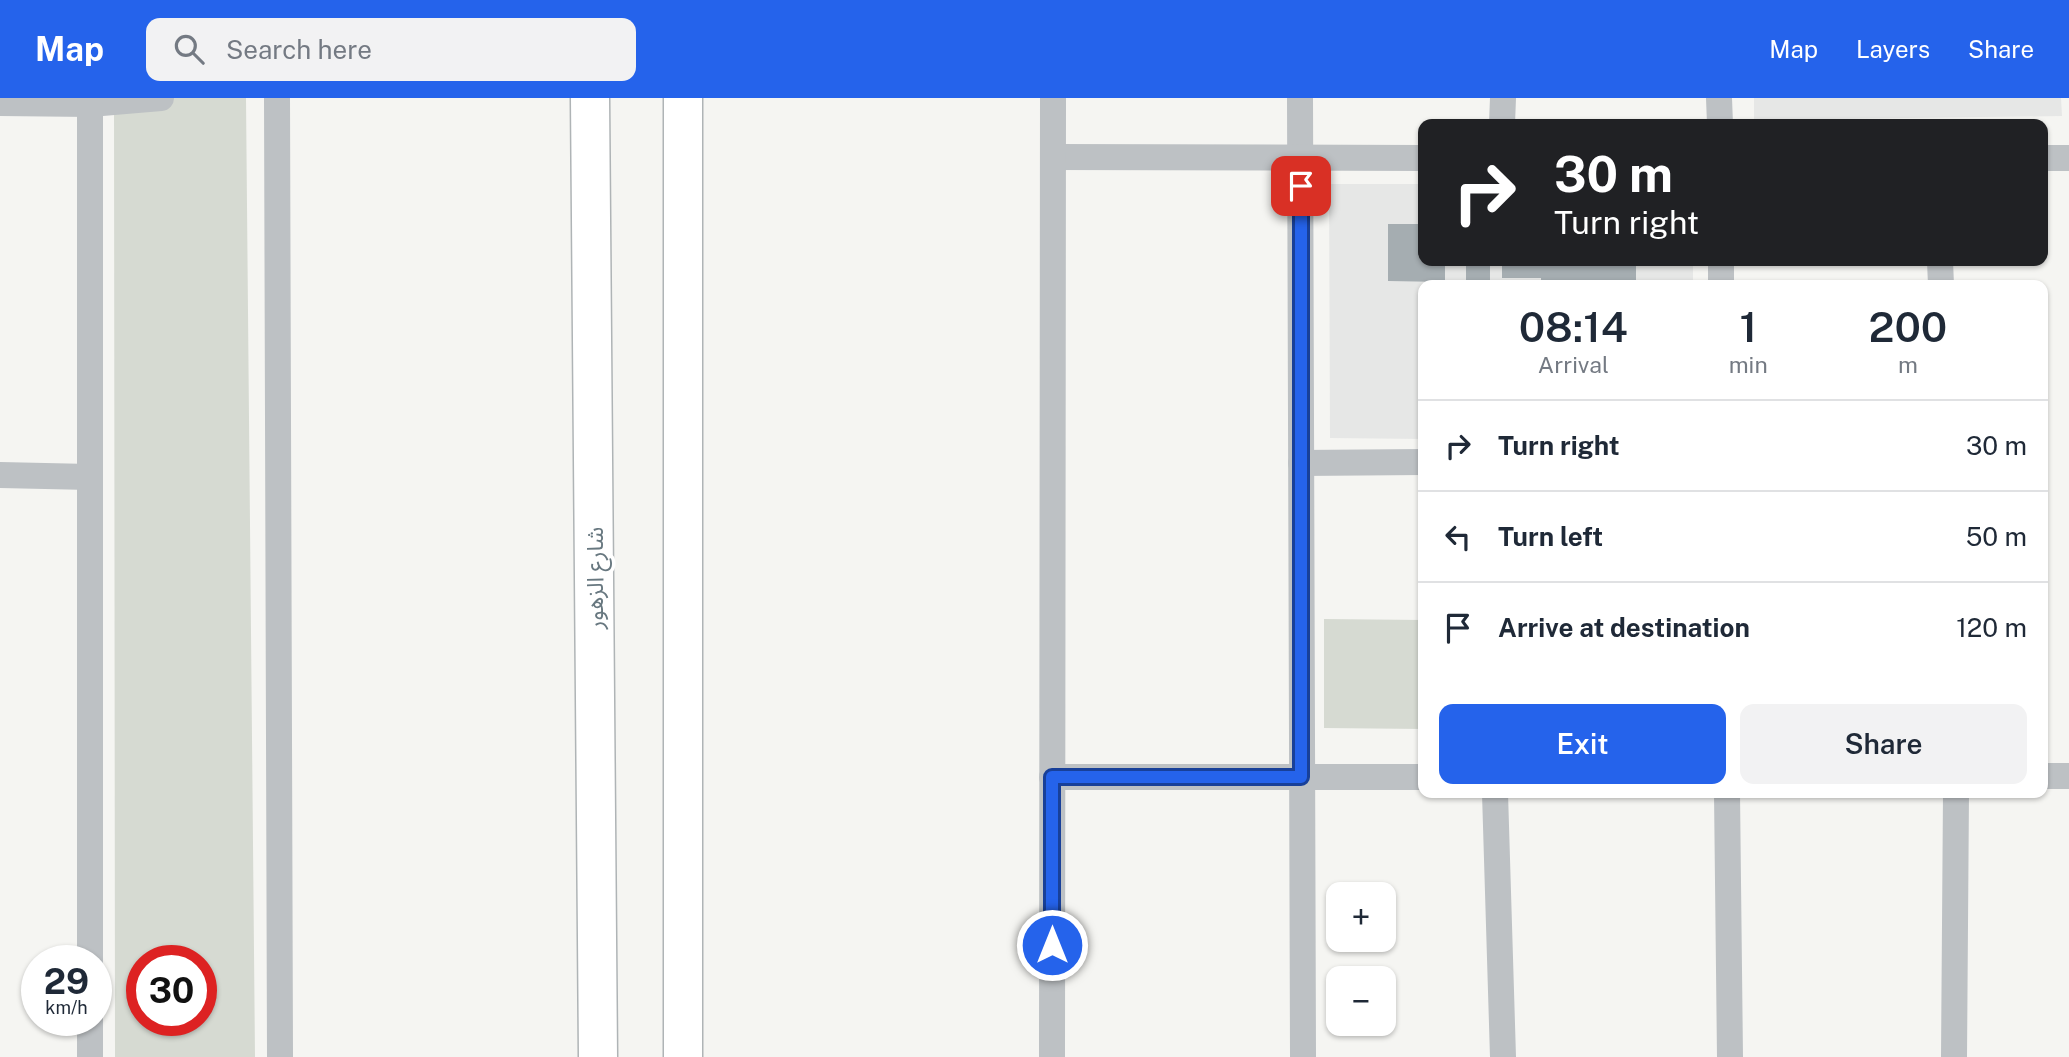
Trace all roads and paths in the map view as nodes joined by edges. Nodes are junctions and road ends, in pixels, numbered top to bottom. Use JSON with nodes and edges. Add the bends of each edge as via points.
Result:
{"nodes":[{"id":1,"x":161,"y":98,"type":"edge"},
{"id":2,"x":277,"y":98,"type":"edge"},
{"id":3,"x":590,"y":98,"type":"edge"},
{"id":4,"x":683,"y":98,"type":"edge"},
{"id":5,"x":1053,"y":98,"type":"edge"},
{"id":6,"x":1300,"y":98,"type":"edge"},
{"id":7,"x":1503,"y":98,"type":"edge"},
{"id":8,"x":1719,"y":98,"type":"edge"},
{"id":9,"x":0,"y":103,"type":"edge"},
{"id":10,"x":90,"y":104,"type":"junction"},
{"id":11,"x":1502,"y":119,"type":"edge"},
{"id":12,"x":1720,"y":119,"type":"edge"},
{"id":13,"x":1053,"y":158,"type":"junction"},
{"id":14,"x":1301,"y":158,"type":"junction"},
{"id":15,"x":1418,"y":158,"type":"edge"},
{"id":16,"x":2048,"y":158,"type":"edge"},
{"id":17,"x":2069,"y":158,"type":"edge"},
{"id":18,"x":1418,"y":462,"type":"edge"},
{"id":19,"x":1301,"y":463,"type":"junction"},
{"id":20,"x":0,"y":475,"type":"edge"},
{"id":21,"x":90,"y":477,"type":"junction"},
{"id":22,"x":2048,"y":776,"type":"edge"},
{"id":23,"x":2069,"y":776,"type":"edge"},
{"id":24,"x":1052,"y":777,"type":"junction"},
{"id":25,"x":1301,"y":777,"type":"junction"},
{"id":26,"x":1418,"y":777,"type":"edge"},
{"id":27,"x":1495,"y":798,"type":"edge"},
{"id":28,"x":1727,"y":798,"type":"edge"},
{"id":29,"x":1956,"y":798,"type":"edge"},
{"id":30,"x":90,"y":945,"type":"edge"},
{"id":31,"x":90,"y":1036,"type":"edge"},
{"id":32,"x":90,"y":1057,"type":"edge"},
{"id":33,"x":279,"y":1057,"type":"edge"},
{"id":34,"x":598,"y":1057,"type":"edge"},
{"id":35,"x":683,"y":1057,"type":"edge"},
{"id":36,"x":1052,"y":1057,"type":"edge"},
{"id":37,"x":1303,"y":1057,"type":"edge"},
{"id":38,"x":1503,"y":1057,"type":"edge"},
{"id":39,"x":1730,"y":1057,"type":"edge"},
{"id":40,"x":1954,"y":1057,"type":"edge"}],
"edges":[{"from":1,"to":10,"type":"street"},
{"from":2,"to":33,"type":"street"},
{"from":3,"to":34,"type":"main road","name":"شارع الزهور"},
{"from":4,"to":35,"type":"main road"},
{"from":5,"to":13,"type":"street"},
{"from":6,"to":14,"type":"street"},
{"from":7,"to":11,"type":"street"},
{"from":8,"to":12,"type":"street"},
{"from":9,"to":10,"type":"street"},
{"from":10,"to":21,"type":"street"},
{"from":13,"to":14,"type":"street"},
{"from":13,"to":24,"type":"street"},
{"from":14,"to":15,"type":"street"},
{"from":14,"to":19,"type":"street"},
{"from":16,"to":17,"type":"street"},
{"from":18,"to":19,"type":"street"},
{"from":19,"to":25,"type":"street"},
{"from":20,"to":21,"type":"street"},
{"from":21,"to":30,"type":"street"},
{"from":22,"to":23,"type":"street"},
{"from":24,"to":25,"type":"street"},
{"from":24,"to":36,"type":"street"},
{"from":25,"to":26,"type":"street"},
{"from":25,"to":37,"type":"street"},
{"from":27,"to":38,"type":"street"},
{"from":28,"to":39,"type":"street"},
{"from":29,"to":40,"type":"street"},
{"from":31,"to":32,"type":"street"}]}
